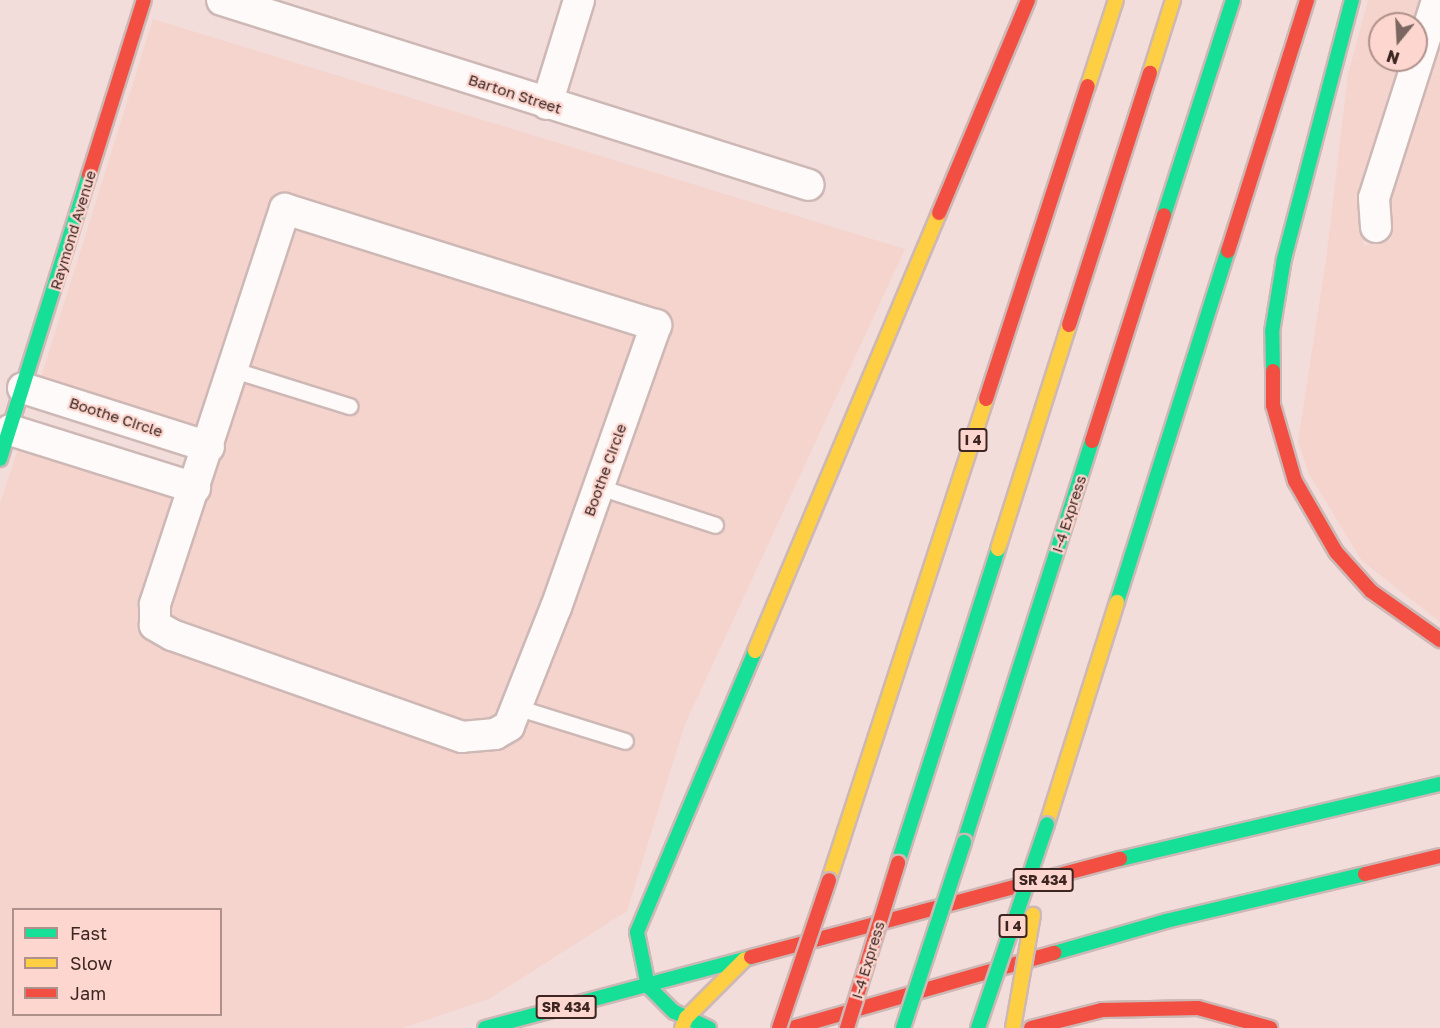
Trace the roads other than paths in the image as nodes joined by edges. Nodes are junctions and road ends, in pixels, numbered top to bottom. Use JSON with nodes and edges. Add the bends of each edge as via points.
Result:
{"nodes":[{"id":1,"x":144,"y":0,"type":"edge"},
{"id":2,"x":222,"y":0,"type":"edge"},
{"id":3,"x":579,"y":0,"type":"edge"},
{"id":4,"x":1028,"y":0,"type":"edge"},
{"id":5,"x":1116,"y":0,"type":"edge"},
{"id":6,"x":1173,"y":0,"type":"edge"},
{"id":7,"x":1233,"y":0,"type":"edge"},
{"id":8,"x":1307,"y":0,"type":"edge"},
{"id":9,"x":1352,"y":0,"type":"edge"},
{"id":10,"x":1437,"y":0,"type":"edge"},
{"id":11,"x":547,"y":105,"type":"junction"},
{"id":12,"x":809,"y":185,"type":"dead end"},
{"id":13,"x":1376,"y":228,"type":"dead end"},
{"id":14,"x":234,"y":370,"type":"junction"},
{"id":15,"x":23,"y":388,"type":"junction"},
{"id":16,"x":349,"y":406,"type":"dead end"},
{"id":17,"x":10,"y":430,"type":"junction"},
{"id":18,"x":208,"y":447,"type":"junction"},
{"id":19,"x":0,"y":459,"type":"edge"},
{"id":20,"x":599,"y":487,"type":"junction"},
{"id":21,"x":195,"y":488,"type":"junction"},
{"id":22,"x":715,"y":525,"type":"dead end"},
{"id":23,"x":1440,"y":640,"type":"edge"},
{"id":24,"x":516,"y":707,"type":"junction"},
{"id":25,"x":625,"y":741,"type":"dead end"},
{"id":26,"x":1440,"y":784,"type":"edge"},
{"id":27,"x":1047,"y":824,"type":"junction"},
{"id":28,"x":1440,"y":856,"type":"edge"},
{"id":29,"x":745,"y":959,"type":"junction"},
{"id":30,"x":648,"y":986,"type":"junction"},
{"id":31,"x":684,"y":1023,"type":"edge"},
{"id":32,"x":485,"y":1028,"type":"edge"},
{"id":33,"x":709,"y":1028,"type":"edge"},
{"id":34,"x":779,"y":1028,"type":"edge"},
{"id":35,"x":792,"y":1028,"type":"edge"},
{"id":36,"x":848,"y":1028,"type":"edge"},
{"id":37,"x":903,"y":1028,"type":"edge"},
{"id":38,"x":978,"y":1028,"type":"edge"},
{"id":39,"x":1013,"y":1028,"type":"edge"},
{"id":40,"x":1031,"y":1028,"type":"edge"},
{"id":41,"x":1270,"y":1028,"type":"edge"}],
"edges":[{"from":1,"to":15,"type":"main road","name":"Raymond Avenue"},
{"from":2,"to":11,"type":"street","name":"Barton Street"},
{"from":3,"to":11,"type":"street"},
{"from":4,"to":30,"type":"main road","via":[[637,932]]},
{"from":5,"to":34,"type":"main road","number":"I 4","bridge":true},
{"from":6,"to":36,"type":"main road","name":"I-4 Express","bridge":true},
{"from":7,"to":37,"type":"main road","name":"I-4 Express","bridge":true},
{"from":8,"to":27,"type":"main road","number":"I 4"},
{"from":9,"to":23,"type":"main road","via":[[1282,268],[1272,332],[1273,405],[1295,481],[1336,552],[1371,591]]},
{"from":10,"to":13,"type":"street","via":[[1374,198]]},
{"from":11,"to":12,"type":"street","name":"Barton Street"},
{"from":14,"to":16,"type":"lane"},
{"from":14,"to":18,"type":"street","name":"Boothe Circle"},
{"from":14,"to":20,"type":"street","name":"Boothe Circle","via":[[285,209],[656,325]]},
{"from":15,"to":17,"type":"main road","name":"Raymond Avenue"},
{"from":15,"to":18,"type":"street","name":"Boothe Circle"},
{"from":17,"to":19,"type":"main road","name":"Raymond Avenue"},
{"from":17,"to":21,"type":"street"},
{"from":18,"to":21,"type":"street","name":"Boothe Circle"},
{"from":20,"to":22,"type":"lane"},
{"from":20,"to":24,"type":"street","name":"Boothe Circle"},
{"from":21,"to":24,"type":"street","name":"Boothe Circle","via":[[155,604],[156,625],[172,635],[462,737],[495,734],[508,726]]},
{"from":24,"to":25,"type":"lane"},
{"from":26,"to":29,"type":"main road","number":"SR 434","via":[[1150,851]]},
{"from":27,"to":38,"type":"main road","number":"I 4","bridge":true},
{"from":27,"to":39,"type":"main road","bridge":true},
{"from":28,"to":35,"type":"main road","via":[[1166,921]]},
{"from":29,"to":30,"type":"main road","number":"SR 434"},
{"from":29,"to":31,"type":"main road"},
{"from":30,"to":31,"type":"main road"},
{"from":30,"to":32,"type":"main road","number":"SR 434"},
{"from":31,"to":33,"type":"main road"},
{"from":40,"to":41,"type":"main road","via":[[1102,1010],[1198,1008]]}]}
